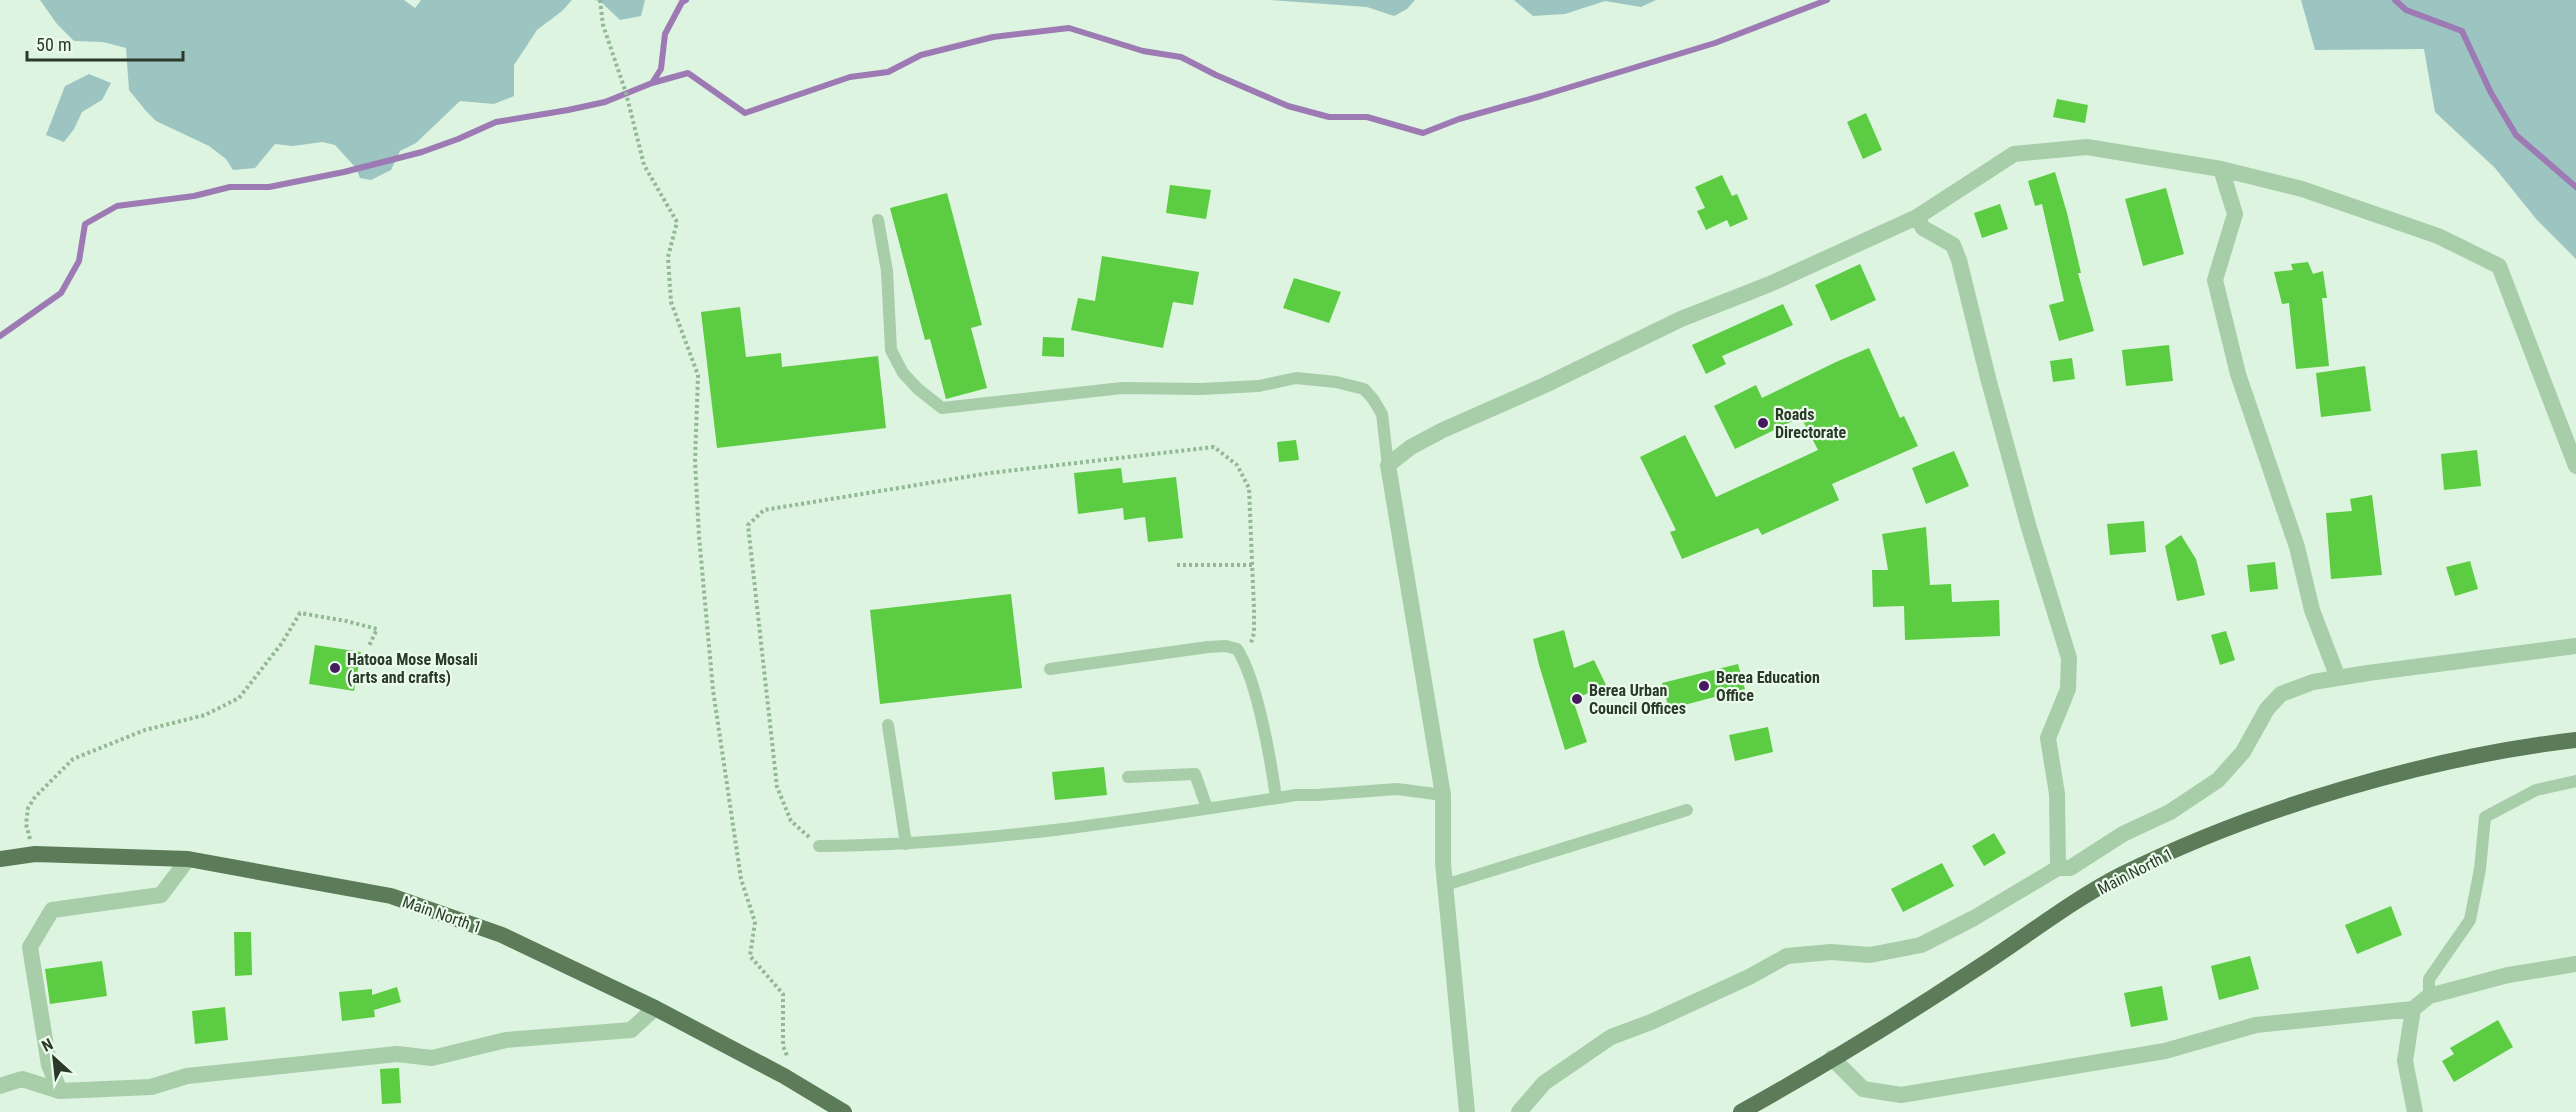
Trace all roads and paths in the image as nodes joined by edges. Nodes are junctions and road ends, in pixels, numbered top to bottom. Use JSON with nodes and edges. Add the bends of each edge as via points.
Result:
{"nodes":[{"id":1,"x":600,"y":0,"type":"edge"},
{"id":2,"x":2221,"y":169,"type":"junction"},
{"id":3,"x":1917,"y":218,"type":"junction"},
{"id":4,"x":878,"y":220,"type":"dead end"},
{"id":5,"x":1388,"y":465,"type":"junction"},
{"id":6,"x":2576,"y":466,"type":"edge"},
{"id":7,"x":1177,"y":565,"type":"dead end"},
{"id":8,"x":1252,"y":565,"type":"junction"},
{"id":9,"x":369,"y":646,"type":"dead end"},
{"id":10,"x":2576,"y":646,"type":"edge"},
{"id":11,"x":1244,"y":660,"type":"junction"},
{"id":12,"x":1050,"y":669,"type":"dead end"},
{"id":13,"x":2338,"y":678,"type":"junction"},
{"id":14,"x":888,"y":725,"type":"dead end"},
{"id":15,"x":2576,"y":740,"type":"edge"},
{"id":16,"x":1128,"y":777,"type":"dead end"},
{"id":17,"x":2576,"y":781,"type":"edge"},
{"id":18,"x":1443,"y":795,"type":"junction"},
{"id":19,"x":1276,"y":798,"type":"junction"},
{"id":20,"x":1207,"y":808,"type":"junction"},
{"id":21,"x":1687,"y":810,"type":"dead end"},
{"id":22,"x":906,"y":844,"type":"junction"},
{"id":23,"x":819,"y":846,"type":"joint"},
{"id":24,"x":35,"y":854,"type":"junction"},
{"id":25,"x":0,"y":859,"type":"edge"},
{"id":26,"x":188,"y":859,"type":"junction"},
{"id":27,"x":2058,"y":868,"type":"junction"},
{"id":28,"x":1445,"y":885,"type":"junction"},
{"id":29,"x":2576,"y":964,"type":"edge"},
{"id":30,"x":2429,"y":996,"type":"junction"},
{"id":31,"x":655,"y":1008,"type":"junction"},
{"id":32,"x":2413,"y":1009,"type":"junction"},
{"id":33,"x":1832,"y":1058,"type":"junction"},
{"id":34,"x":784,"y":1076,"type":"junction"},
{"id":35,"x":0,"y":1086,"type":"edge"},
{"id":36,"x":60,"y":1091,"type":"junction"},
{"id":37,"x":844,"y":1112,"type":"edge"},
{"id":38,"x":1467,"y":1112,"type":"edge"},
{"id":39,"x":1519,"y":1112,"type":"edge"},
{"id":40,"x":1741,"y":1112,"type":"edge"},
{"id":41,"x":2415,"y":1112,"type":"edge"}],
"edges":[{"from":1,"to":34,"type":"path","via":[[603,25],[644,165],[677,222],[668,256],[671,302],[698,375],[695,460],[713,690],[741,879],[755,922],[750,956],[783,994],[783,1046],[790,1063]]},
{"from":2,"to":3,"type":"street","via":[[2087,147],[2014,154]]},
{"from":2,"to":6,"type":"street","via":[[2302,189],[2438,236],[2499,266]]},
{"from":2,"to":13,"type":"street","via":[[2235,214],[2215,280],[2238,374],[2297,547],[2312,610]]},
{"from":3,"to":5,"type":"street","via":[[1681,319],[1443,430]]},
{"from":3,"to":27,"type":"street","via":[[1923,228],[1953,245],[1959,260],[2029,528],[2069,658],[2068,689],[2048,738],[2057,794]]},
{"from":4,"to":5,"type":"lane","via":[[887,270],[891,350],[903,373],[942,408],[1122,388],[1260,386],[1296,378],[1336,382],[1364,389],[1374,399],[1382,414]]},
{"from":5,"to":18,"type":"street"},
{"from":7,"to":8,"type":"path"},
{"from":8,"to":11,"type":"path","via":[[1254,633]]},
{"from":8,"to":23,"type":"path","via":[[1249,488],[1237,465],[1214,447],[990,474],[764,510],[748,525],[777,787],[791,820]]},
{"from":9,"to":24,"type":"path","via":[[377,629],[300,614],[238,698],[205,715],[145,730],[73,759],[28,808],[26,824]]},
{"from":10,"to":13,"type":"street"},
{"from":11,"to":12,"type":"lane","via":[[1237,649],[1226,646]]},
{"from":11,"to":19,"type":"lane"},
{"from":13,"to":27,"type":"street","via":[[2313,682],[2282,694],[2267,709],[2243,752],[2218,780],[2070,868]]},
{"from":14,"to":22,"type":"lane"},
{"from":15,"to":33,"type":"main road","name":"Main North 1","via":[[2456,761],[2392,777],[2301,803],[2206,838],[2122,875]]},
{"from":16,"to":20,"type":"lane","via":[[1195,774]]},
{"from":17,"to":30,"type":"lane","via":[[2536,790],[2485,817],[2470,920],[2429,979]]},
{"from":18,"to":19,"type":"lane","via":[[1397,789]]},
{"from":18,"to":28,"type":"street"},
{"from":19,"to":20,"type":"lane"},
{"from":20,"to":22,"type":"lane","via":[[1019,835]]},
{"from":21,"to":28,"type":"lane"},
{"from":22,"to":23,"type":"lane"},
{"from":24,"to":25,"type":"main road","name":"Main North 1"},
{"from":24,"to":26,"type":"main road","name":"Main North 1"},
{"from":26,"to":31,"type":"main road","name":"Main North 1","via":[[392,896],[502,935]]},
{"from":26,"to":36,"type":"street","via":[[161,895],[52,910],[30,947],[49,1065]]},
{"from":27,"to":39,"type":"street","via":[[1921,945],[1870,955],[1831,952],[1787,956],[1730,986],[1611,1037],[1544,1083]]},
{"from":28,"to":38,"type":"street"},
{"from":29,"to":30,"type":"street","via":[[2508,975]]},
{"from":30,"to":32,"type":"street"},
{"from":31,"to":34,"type":"main road","name":"Main North 1"},
{"from":31,"to":36,"type":"street","via":[[631,1030],[506,1040],[432,1058],[396,1054],[188,1076],[151,1087]]},
{"from":32,"to":33,"type":"street","via":[[2256,1025],[2165,1051],[1901,1095],[1863,1089]]},
{"from":32,"to":41,"type":"street","via":[[2405,1060]]},
{"from":33,"to":40,"type":"main road","name":"Main North 1"},
{"from":34,"to":37,"type":"main road","name":"Main North 1"},
{"from":35,"to":36,"type":"street","via":[[22,1078]]}]}
